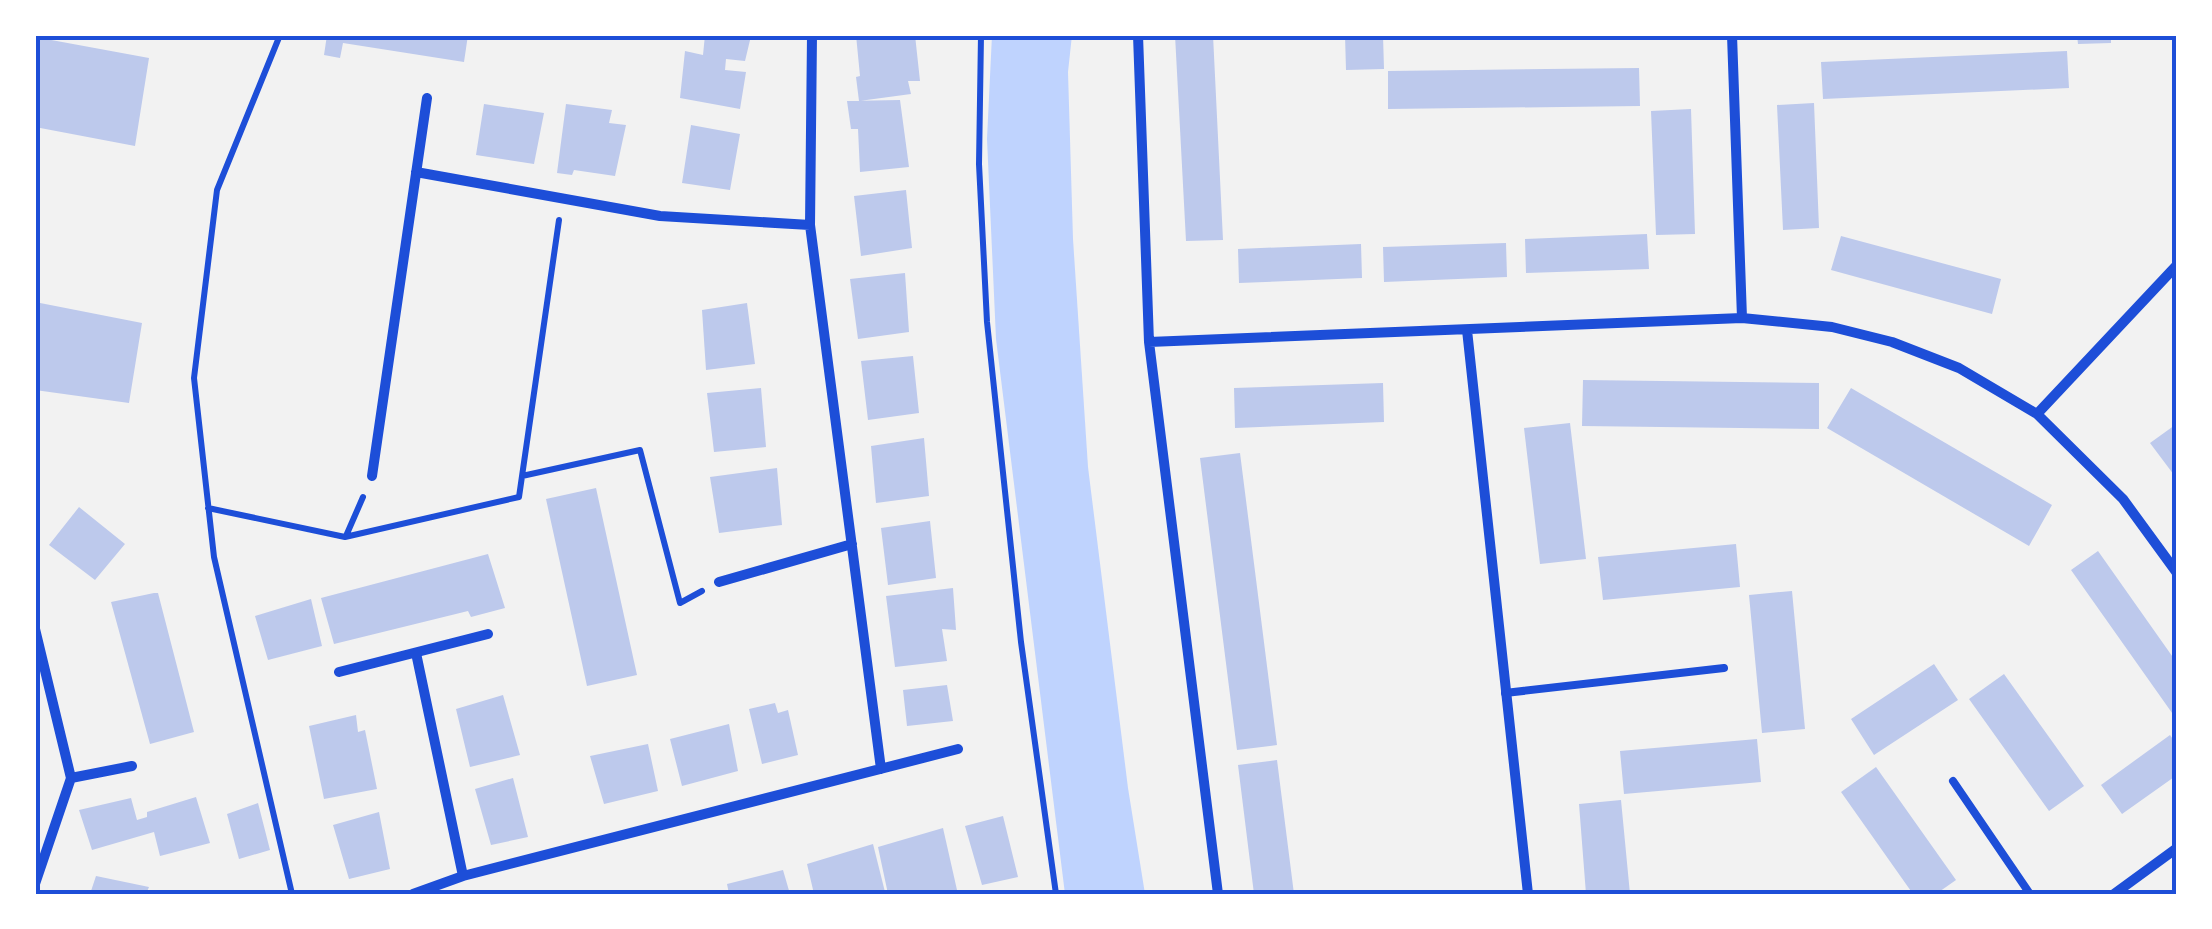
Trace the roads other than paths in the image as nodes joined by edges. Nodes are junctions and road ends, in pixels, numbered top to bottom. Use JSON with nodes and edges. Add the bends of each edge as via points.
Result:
{"nodes":[{"id":1,"x":812,"y":35,"type":"edge"},
{"id":2,"x":1138,"y":35,"type":"edge"},
{"id":3,"x":1732,"y":35,"type":"edge"},
{"id":4,"x":427,"y":98,"type":"dead end"},
{"id":5,"x":416,"y":172,"type":"junction"},
{"id":6,"x":810,"y":226,"type":"junction"},
{"id":7,"x":2177,"y":265,"type":"edge"},
{"id":8,"x":1742,"y":318,"type":"junction"},
{"id":9,"x":1467,"y":330,"type":"junction"},
{"id":10,"x":1148,"y":342,"type":"junction"},
{"id":11,"x":2037,"y":414,"type":"junction"},
{"id":12,"x":372,"y":476,"type":"road end"},
{"id":13,"x":852,"y":544,"type":"junction"},
{"id":14,"x":2177,"y":573,"type":"edge"},
{"id":15,"x":718,"y":582,"type":"road end"},
{"id":16,"x":35,"y":629,"type":"edge"},
{"id":17,"x":488,"y":634,"type":"dead end"},
{"id":18,"x":416,"y":653,"type":"junction"},
{"id":19,"x":1724,"y":668,"type":"dead end"},
{"id":20,"x":338,"y":672,"type":"dead end"},
{"id":21,"x":1505,"y":692,"type":"junction"},
{"id":22,"x":958,"y":748,"type":"dead end"},
{"id":23,"x":132,"y":766,"type":"dead end"},
{"id":24,"x":881,"y":768,"type":"junction"},
{"id":25,"x":71,"y":778,"type":"junction"},
{"id":26,"x":1954,"y":781,"type":"dead end"},
{"id":27,"x":2177,"y":848,"type":"edge"},
{"id":28,"x":463,"y":876,"type":"junction"},
{"id":29,"x":35,"y":884,"type":"edge"},
{"id":30,"x":413,"y":894,"type":"edge"},
{"id":31,"x":1218,"y":894,"type":"edge"},
{"id":32,"x":1528,"y":894,"type":"edge"},
{"id":33,"x":2030,"y":894,"type":"edge"},
{"id":34,"x":2114,"y":894,"type":"edge"}],
"edges":[{"from":1,"to":6,"type":"street"},
{"from":2,"to":10,"type":"street"},
{"from":3,"to":8,"type":"street"},
{"from":4,"to":5,"type":"street"},
{"from":5,"to":6,"type":"street","via":[[660,216]]},
{"from":5,"to":12,"type":"street"},
{"from":6,"to":13,"type":"street"},
{"from":7,"to":11,"type":"street"},
{"from":8,"to":9,"type":"street"},
{"from":8,"to":11,"type":"street","via":[[1832,327],[1892,342],[1958,368]]},
{"from":9,"to":10,"type":"street"},
{"from":9,"to":21,"type":"street"},
{"from":10,"to":31,"type":"street"},
{"from":11,"to":14,"type":"street","via":[[2122,499]]},
{"from":13,"to":15,"type":"street"},
{"from":13,"to":24,"type":"street"},
{"from":16,"to":25,"type":"street"},
{"from":17,"to":18,"type":"street"},
{"from":18,"to":20,"type":"street"},
{"from":18,"to":28,"type":"street"},
{"from":19,"to":21,"type":"lane"},
{"from":21,"to":32,"type":"street"},
{"from":22,"to":24,"type":"street"},
{"from":23,"to":25,"type":"street"},
{"from":24,"to":28,"type":"street"},
{"from":25,"to":29,"type":"street"},
{"from":26,"to":33,"type":"lane"},
{"from":27,"to":34,"type":"street"},
{"from":28,"to":30,"type":"street"}]}
